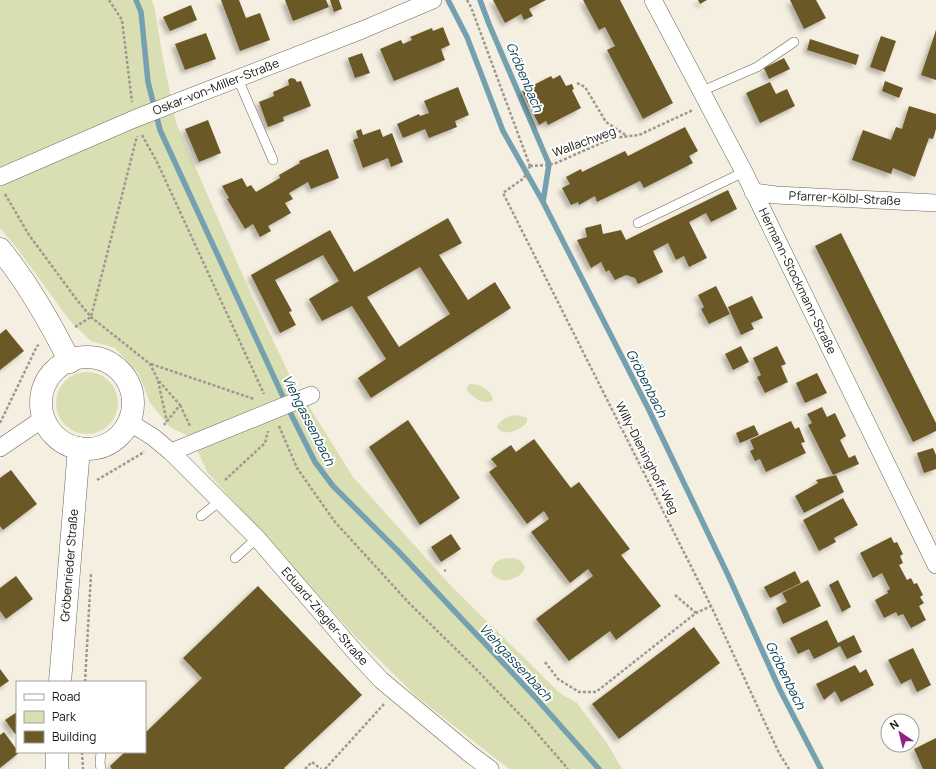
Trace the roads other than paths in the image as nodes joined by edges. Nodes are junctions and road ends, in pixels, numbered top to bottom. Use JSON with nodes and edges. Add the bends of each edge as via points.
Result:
{"nodes":[{"id":1,"x":433,"y":0,"type":"edge"},
{"id":2,"x":652,"y":0,"type":"edge"},
{"id":3,"x":794,"y":42,"type":"dead end"},
{"id":4,"x":238,"y":79,"type":"junction"},
{"id":5,"x":705,"y":97,"type":"junction"},
{"id":6,"x":273,"y":160,"type":"dead end"},
{"id":7,"x":744,"y":172,"type":"junction"},
{"id":8,"x":2,"y":184,"type":"edge"},
{"id":9,"x":753,"y":192,"type":"junction"},
{"id":10,"x":936,"y":203,"type":"edge"},
{"id":11,"x":638,"y":223,"type":"dead end"},
{"id":12,"x":0,"y":250,"type":"edge"},
{"id":13,"x":70,"y":362,"type":"junction"},
{"id":14,"x":311,"y":395,"type":"dead end"},
{"id":15,"x":44,"y":418,"type":"junction"},
{"id":16,"x":129,"y":422,"type":"junction"},
{"id":17,"x":0,"y":448,"type":"edge"},
{"id":18,"x":79,"y":448,"type":"junction"},
{"id":19,"x":171,"y":452,"type":"junction"},
{"id":20,"x":216,"y":497,"type":"junction"},
{"id":21,"x":201,"y":516,"type":"dead end"},
{"id":22,"x":257,"y":538,"type":"junction"},
{"id":23,"x":235,"y":558,"type":"dead end"},
{"id":24,"x":936,"y":565,"type":"edge"},
{"id":25,"x":60,"y":681,"type":"edge"},
{"id":26,"x":57,"y":753,"type":"edge"},
{"id":27,"x":101,"y":753,"type":"edge"},
{"id":28,"x":57,"y":769,"type":"edge"},
{"id":29,"x":102,"y":769,"type":"edge"},
{"id":30,"x":490,"y":769,"type":"edge"}],
"edges":[{"from":1,"to":4,"type":"street","name":"Oskar-von-Miller-Straße"},
{"from":2,"to":5,"type":"street","name":"Hermann-Stockmann-Straße"},
{"from":3,"to":5,"type":"lane"},
{"from":4,"to":6,"type":"lane"},
{"from":4,"to":8,"type":"street","name":"Oskar-von-Miller-Straße","via":[[138,118]]},
{"from":5,"to":7,"type":"street","name":"Hermann-Stockmann-Straße"},
{"from":7,"to":9,"type":"street","name":"Hermann-Stockmann-Straße"},
{"from":7,"to":11,"type":"lane"},
{"from":9,"to":10,"type":"street","name":"Pfarrer-Kölbl-Straße"},
{"from":9,"to":24,"type":"street","name":"Hermann-Stockmann-Straße"},
{"from":12,"to":13,"type":"street","via":[[45,314]]},
{"from":13,"to":15,"type":"street","via":[[62,365],[44,387],[41,402]]},
{"from":13,"to":16,"type":"street","via":[[93,358],[108,362],[120,371],[129,384],[133,399]]},
{"from":14,"to":19,"type":"street","via":[[274,407]]},
{"from":15,"to":17,"type":"street"},
{"from":15,"to":18,"type":"street","via":[[49,429],[59,440]]},
{"from":16,"to":18,"type":"street","via":[[115,441],[100,448]]},
{"from":16,"to":19,"type":"street","name":"Eduard-Ziegler-Straße"},
{"from":18,"to":25,"type":"street","name":"Gröbenrieder Straße"},
{"from":19,"to":20,"type":"street","name":"Eduard-Ziegler-Straße"},
{"from":20,"to":21,"type":"lane"},
{"from":20,"to":22,"type":"street","name":"Eduard-Ziegler-Straße"},
{"from":22,"to":23,"type":"lane"},
{"from":22,"to":30,"type":"street","name":"Eduard-Ziegler-Straße","via":[[381,680]]},
{"from":26,"to":28,"type":"street"},
{"from":27,"to":29,"type":"lane"}]}
